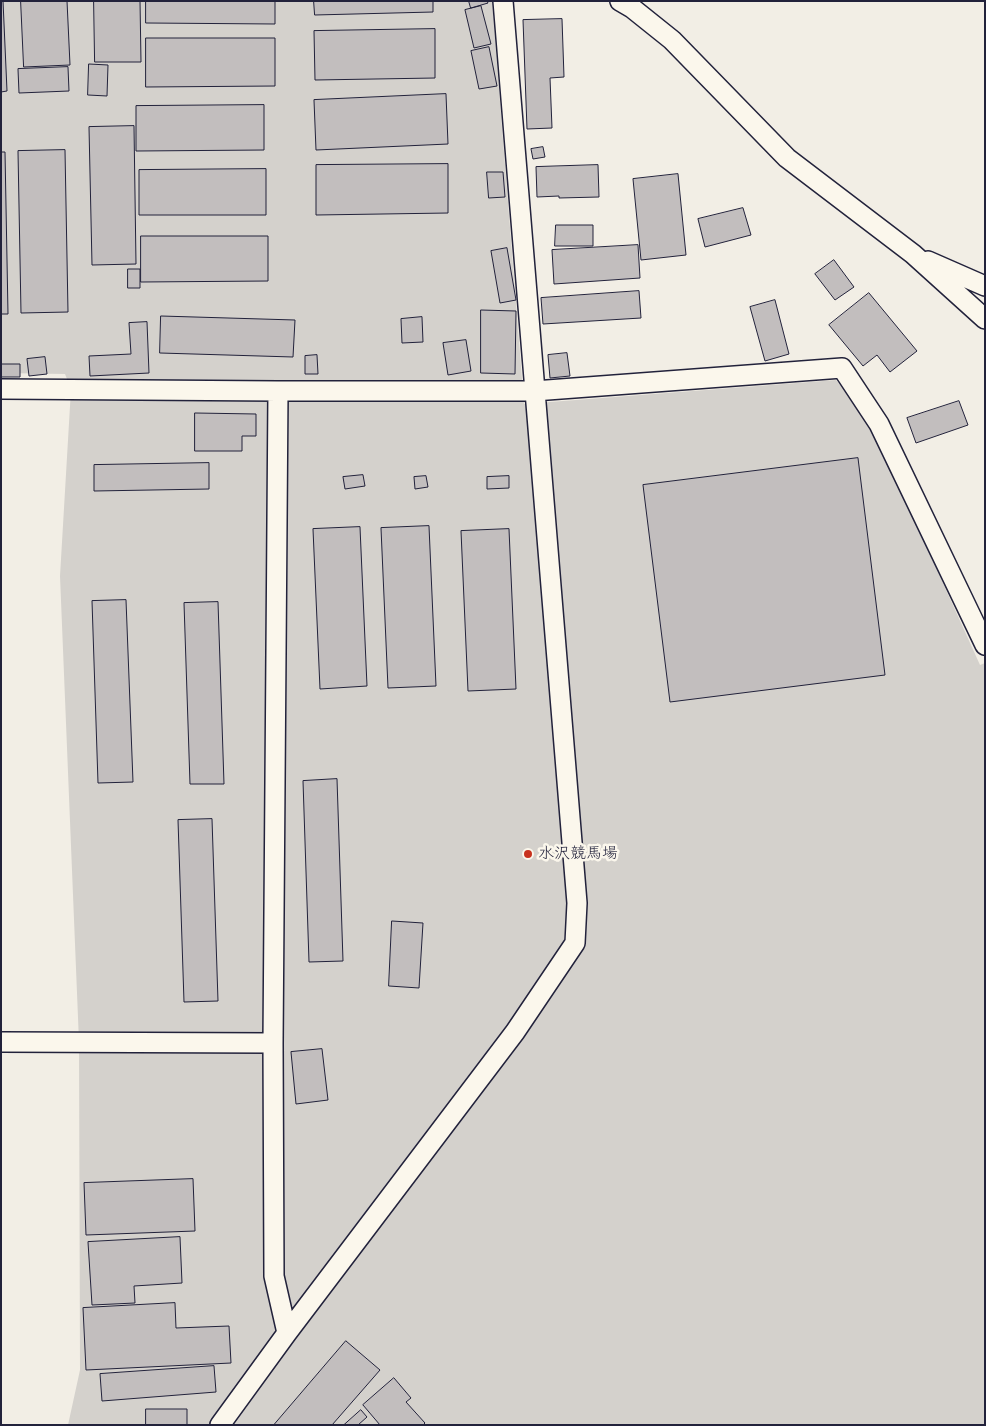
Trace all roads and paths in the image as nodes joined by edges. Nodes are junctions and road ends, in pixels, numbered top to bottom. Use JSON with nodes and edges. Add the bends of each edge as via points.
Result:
{"nodes":[{"id":1,"x":503,"y":1,"type":"edge"},
{"id":2,"x":620,"y":1,"type":"edge"},
{"id":3,"x":913,"y":254,"type":"junction"},
{"id":4,"x":985,"y":286,"type":"edge"},
{"id":5,"x":985,"y":319,"type":"edge"},
{"id":6,"x":1,"y":388,"type":"edge"},
{"id":7,"x":534,"y":390,"type":"junction"},
{"id":8,"x":278,"y":391,"type":"junction"},
{"id":9,"x":985,"y":645,"type":"edge"},
{"id":10,"x":1,"y":1042,"type":"edge"},
{"id":11,"x":273,"y":1043,"type":"junction"},
{"id":12,"x":286,"y":1333,"type":"junction"},
{"id":13,"x":220,"y":1425,"type":"edge"}],
"edges":[{"from":1,"to":7,"type":"street"},
{"from":2,"to":3,"type":"street","via":[[672,40],[787,158]]},
{"from":3,"to":4,"type":"street"},
{"from":3,"to":5,"type":"street"},
{"from":6,"to":8,"type":"street"},
{"from":7,"to":8,"type":"street"},
{"from":7,"to":9,"type":"street","via":[[842,368],[879,424]]},
{"from":7,"to":12,"type":"street","via":[[578,903],[575,943],[515,1032]]},
{"from":8,"to":11,"type":"street"},
{"from":10,"to":11,"type":"street"},
{"from":11,"to":12,"type":"street","via":[[274,1276]]},
{"from":12,"to":13,"type":"street"}]}
